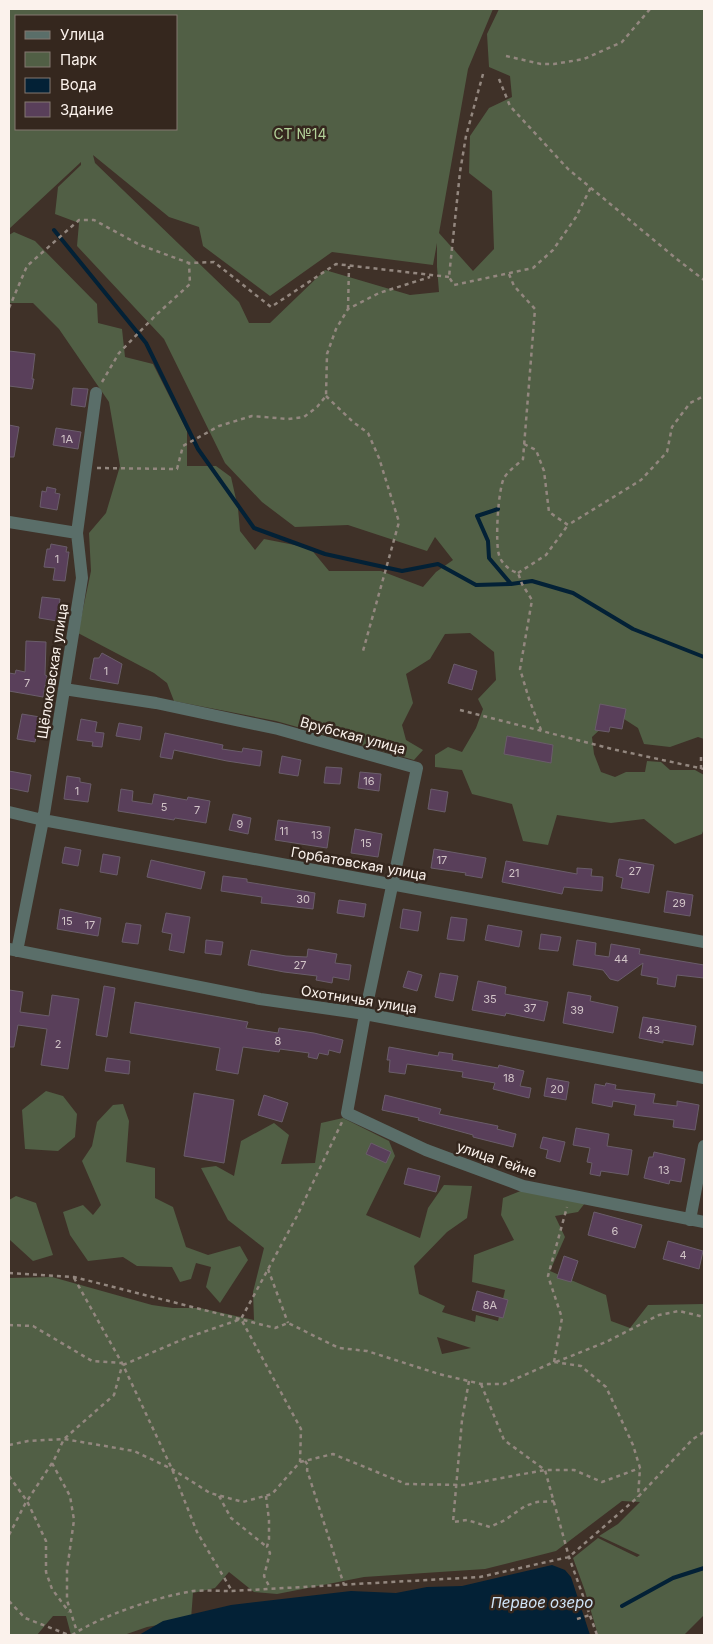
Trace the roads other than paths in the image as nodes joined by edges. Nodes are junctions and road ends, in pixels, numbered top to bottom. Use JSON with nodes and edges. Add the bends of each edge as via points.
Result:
{"nodes":[{"id":1,"x":96,"y":393,"type":"road end"},
{"id":2,"x":9,"y":522,"type":"edge"},
{"id":3,"x":77,"y":533,"type":"junction"},
{"id":4,"x":64,"y":689,"type":"junction"},
{"id":5,"x":9,"y":812,"type":"edge"},
{"id":6,"x":43,"y":820,"type":"junction"},
{"id":7,"x":393,"y":884,"type":"junction"},
{"id":8,"x":704,"y":942,"type":"edge"},
{"id":9,"x":13,"y":950,"type":"edge"},
{"id":10,"x":365,"y":1014,"type":"junction"},
{"id":11,"x":704,"y":1078,"type":"edge"},
{"id":12,"x":347,"y":1113,"type":"joint"},
{"id":13,"x":704,"y":1146,"type":"edge"},
{"id":14,"x":690,"y":1220,"type":"junction"},
{"id":15,"x":704,"y":1222,"type":"edge"}],
"edges":[{"from":1,"to":3,"type":"street","name":"Щёлоковская улица"},
{"from":2,"to":3,"type":"street"},
{"from":3,"to":4,"type":"street","name":"Щёлоковская улица","via":[[82,578]]},
{"from":4,"to":6,"type":"street","name":"Щёлоковская улица"},
{"from":4,"to":7,"type":"street","name":"Врубская улица","via":[[156,703],[278,730],[417,768]]},
{"from":5,"to":6,"type":"street","name":"Горбатовская улица"},
{"from":6,"to":7,"type":"street","name":"Горбатовская улица"},
{"from":6,"to":9,"type":"street","name":"Щёлоковская улица"},
{"from":7,"to":8,"type":"street","name":"Горбатовская улица"},
{"from":7,"to":10,"type":"street","name":"Врубская улица"},
{"from":9,"to":10,"type":"street","name":"Охотничья улица","via":[[260,1000]]},
{"from":10,"to":11,"type":"street","name":"Охотничья улица"},
{"from":10,"to":12,"type":"street","name":"Врубская улица"},
{"from":12,"to":14,"type":"street","name":"улица Гейне","via":[[426,1150],[522,1186]]},
{"from":13,"to":14,"type":"street"},
{"from":14,"to":15,"type":"street","name":"улица Гейне"}]}
